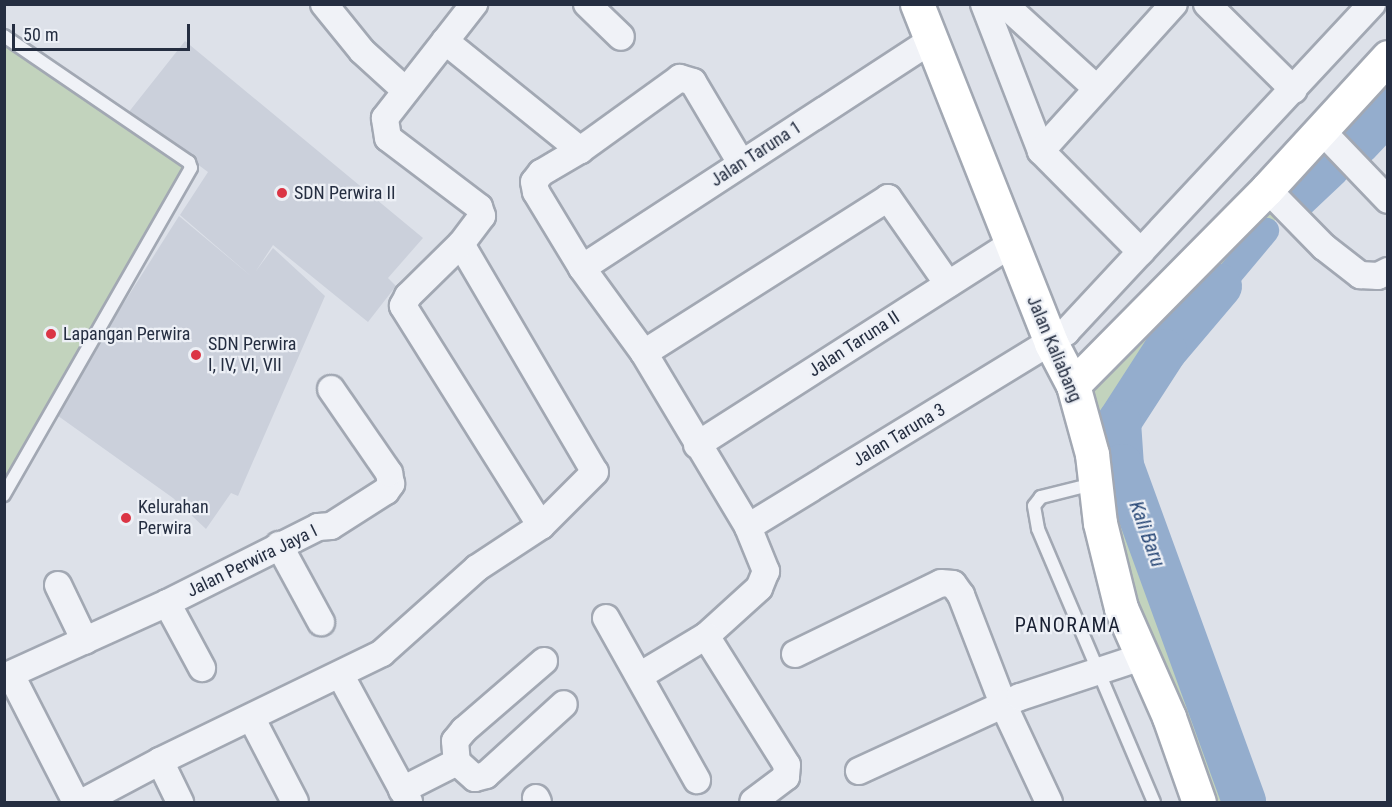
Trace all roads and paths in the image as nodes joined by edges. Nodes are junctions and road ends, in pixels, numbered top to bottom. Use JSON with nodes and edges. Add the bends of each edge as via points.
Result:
{"nodes":[{"id":1,"x":324,"y":4,"type":"edge"},
{"id":2,"x":474,"y":4,"type":"edge"},
{"id":3,"x":587,"y":4,"type":"edge"},
{"id":4,"x":917,"y":4,"type":"edge"},
{"id":5,"x":984,"y":4,"type":"edge"},
{"id":6,"x":1004,"y":4,"type":"edge"},
{"id":7,"x":1174,"y":4,"type":"edge"},
{"id":8,"x":1208,"y":4,"type":"edge"},
{"id":9,"x":1372,"y":4,"type":"edge"},
{"id":10,"x":4,"y":36,"type":"edge"},
{"id":11,"x":621,"y":37,"type":"dead end"},
{"id":12,"x":445,"y":41,"type":"junction"},
{"id":13,"x":930,"y":41,"type":"junction"},
{"id":14,"x":1388,"y":57,"type":"edge"},
{"id":15,"x":1095,"y":87,"type":"junction"},
{"id":16,"x":1294,"y":90,"type":"junction"},
{"id":17,"x":406,"y":91,"type":"junction"},
{"id":18,"x":1323,"y":132,"type":"junction"},
{"id":19,"x":580,"y":150,"type":"junction"},
{"id":20,"x":1041,"y":151,"type":"junction"},
{"id":21,"x":741,"y":163,"type":"junction"},
{"id":22,"x":1273,"y":194,"type":"junction"},
{"id":23,"x":1388,"y":200,"type":"edge"},
{"id":24,"x":460,"y":244,"type":"junction"},
{"id":25,"x":1011,"y":244,"type":"junction"},
{"id":26,"x":1141,"y":252,"type":"junction"},
{"id":27,"x":582,"y":268,"type":"junction"},
{"id":28,"x":1388,"y":271,"type":"edge"},
{"id":29,"x":948,"y":284,"type":"junction"},
{"id":30,"x":1051,"y":343,"type":"junction"},
{"id":31,"x":644,"y":353,"type":"junction"},
{"id":32,"x":1073,"y":385,"type":"junction"},
{"id":33,"x":331,"y":389,"type":"dead end"},
{"id":34,"x":697,"y":445,"type":"junction"},
{"id":35,"x":1096,"y":484,"type":"junction"},
{"id":36,"x":4,"y":495,"type":"edge"},
{"id":37,"x":541,"y":526,"type":"junction"},
{"id":38,"x":748,"y":527,"type":"junction"},
{"id":39,"x":279,"y":545,"type":"junction"},
{"id":40,"x":58,"y":585,"type":"dead end"},
{"id":41,"x":167,"y":603,"type":"junction"},
{"id":42,"x":606,"y":618,"type":"dead end"},
{"id":43,"x":321,"y":622,"type":"dead end"},
{"id":44,"x":706,"y":636,"type":"junction"},
{"id":45,"x":85,"y":641,"type":"junction"},
{"id":46,"x":795,"y":654,"type":"dead end"},
{"id":47,"x":1142,"y":657,"type":"junction"},
{"id":48,"x":544,"y":661,"type":"dead end"},
{"id":49,"x":202,"y":668,"type":"dead end"},
{"id":50,"x":1100,"y":673,"type":"junction"},
{"id":51,"x":641,"y":675,"type":"junction"},
{"id":52,"x":8,"y":676,"type":"edge"},
{"id":53,"x":341,"y":676,"type":"junction"},
{"id":54,"x":564,"y":704,"type":"dead end"},
{"id":55,"x":1003,"y":704,"type":"junction"},
{"id":56,"x":252,"y":719,"type":"junction"},
{"id":57,"x":160,"y":761,"type":"junction"},
{"id":58,"x":457,"y":762,"type":"junction"},
{"id":59,"x":859,"y":771,"type":"dead end"},
{"id":60,"x":697,"y":780,"type":"dead end"},
{"id":61,"x":405,"y":796,"type":"edge"},
{"id":62,"x":76,"y":802,"type":"edge"},
{"id":63,"x":83,"y":802,"type":"edge"},
{"id":64,"x":180,"y":802,"type":"edge"},
{"id":65,"x":296,"y":802,"type":"edge"},
{"id":66,"x":753,"y":802,"type":"edge"},
{"id":67,"x":1049,"y":802,"type":"edge"},
{"id":68,"x":1154,"y":802,"type":"edge"},
{"id":69,"x":1199,"y":802,"type":"edge"}],
"edges":[{"from":1,"to":17,"type":"street","via":[[362,51]]},
{"from":2,"to":12,"type":"street"},
{"from":3,"to":11,"type":"street"},
{"from":4,"to":13,"type":"main road","name":"Jalan Kaliabang"},
{"from":5,"to":20,"type":"street"},
{"from":6,"to":15,"type":"street"},
{"from":7,"to":15,"type":"street"},
{"from":8,"to":16,"type":"street"},
{"from":9,"to":16,"type":"street","name":"Jalan Taruna 3"},
{"from":10,"to":36,"type":"lane","via":[[189,162],[191,168]]},
{"from":12,"to":17,"type":"street"},
{"from":12,"to":19,"type":"street"},
{"from":13,"to":21,"type":"street","name":"Jalan Taruna 1"},
{"from":13,"to":25,"type":"main road","name":"Jalan Kaliabang"},
{"from":14,"to":18,"type":"main road"},
{"from":15,"to":20,"type":"street"},
{"from":16,"to":26,"type":"street","name":"Jalan Taruna 3"},
{"from":17,"to":24,"type":"street","via":[[385,118],[384,129],[388,138],[479,207],[482,216]]},
{"from":18,"to":22,"type":"main road"},
{"from":18,"to":23,"type":"street"},
{"from":19,"to":21,"type":"street","via":[[680,78],[686,78],[693,82]]},
{"from":19,"to":27,"type":"street","via":[[541,173],[534,182],[536,192]]},
{"from":20,"to":26,"type":"street"},
{"from":21,"to":27,"type":"street","name":"Jalan Taruna 1"},
{"from":22,"to":28,"type":"street","via":[[1360,276],[1378,276]]},
{"from":22,"to":32,"type":"main road"},
{"from":24,"to":37,"type":"street","via":[[596,472]]},
{"from":24,"to":37,"type":"street","via":[[408,296],[403,306]]},
{"from":25,"to":29,"type":"street","name":"Jalan Taruna II"},
{"from":25,"to":30,"type":"main road","name":"Jalan Kaliabang"},
{"from":26,"to":30,"type":"street","name":"Jalan Taruna 3"},
{"from":27,"to":31,"type":"street"},
{"from":29,"to":31,"type":"street","via":[[888,198]]},
{"from":29,"to":34,"type":"street","name":"Jalan Taruna II"},
{"from":30,"to":32,"type":"main road","name":"Jalan Kaliabang"},
{"from":30,"to":38,"type":"street","name":"Jalan Taruna 3"},
{"from":31,"to":34,"type":"street"},
{"from":32,"to":35,"type":"main road","name":"Jalan Kaliabang"},
{"from":33,"to":39,"type":"street","name":"Jalan Perwira Jaya I","via":[[389,473],[391,484],[331,526],[318,527]]},
{"from":34,"to":38,"type":"street"},
{"from":35,"to":47,"type":"main road","name":"Jalan Kaliabang","via":[[1100,523],[1121,608]]},
{"from":35,"to":50,"type":"lane","via":[[1041,497],[1034,506],[1038,529]]},
{"from":37,"to":53,"type":"street","via":[[477,568],[400,641]]},
{"from":38,"to":44,"type":"street","via":[[766,571],[759,588]]},
{"from":39,"to":41,"type":"street","name":"Jalan Perwira Jaya I"},
{"from":39,"to":43,"type":"street"},
{"from":40,"to":45,"type":"street"},
{"from":41,"to":45,"type":"street","name":"Jalan Perwira Jaya I"},
{"from":41,"to":49,"type":"street"},
{"from":42,"to":51,"type":"street"},
{"from":44,"to":51,"type":"street"},
{"from":44,"to":66,"type":"street","via":[[787,765],[786,777]]},
{"from":45,"to":52,"type":"street","name":"Jalan Perwira Jaya I"},
{"from":46,"to":55,"type":"street","via":[[941,583],[953,584],[961,595]]},
{"from":47,"to":50,"type":"street"},
{"from":47,"to":69,"type":"main road","name":"Jalan Kaliabang","via":[[1169,717]]},
{"from":48,"to":58,"type":"street","via":[[454,741]]},
{"from":50,"to":55,"type":"street"},
{"from":50,"to":68,"type":"lane"},
{"from":51,"to":60,"type":"street"},
{"from":52,"to":62,"type":"street"},
{"from":53,"to":56,"type":"street"},
{"from":53,"to":61,"type":"street"},
{"from":54,"to":58,"type":"street","via":[[486,775],[474,778]]},
{"from":55,"to":59,"type":"street"},
{"from":55,"to":67,"type":"street"},
{"from":56,"to":57,"type":"street"},
{"from":56,"to":65,"type":"street"},
{"from":57,"to":63,"type":"street"},
{"from":57,"to":64,"type":"street"},
{"from":58,"to":61,"type":"street"}]}
